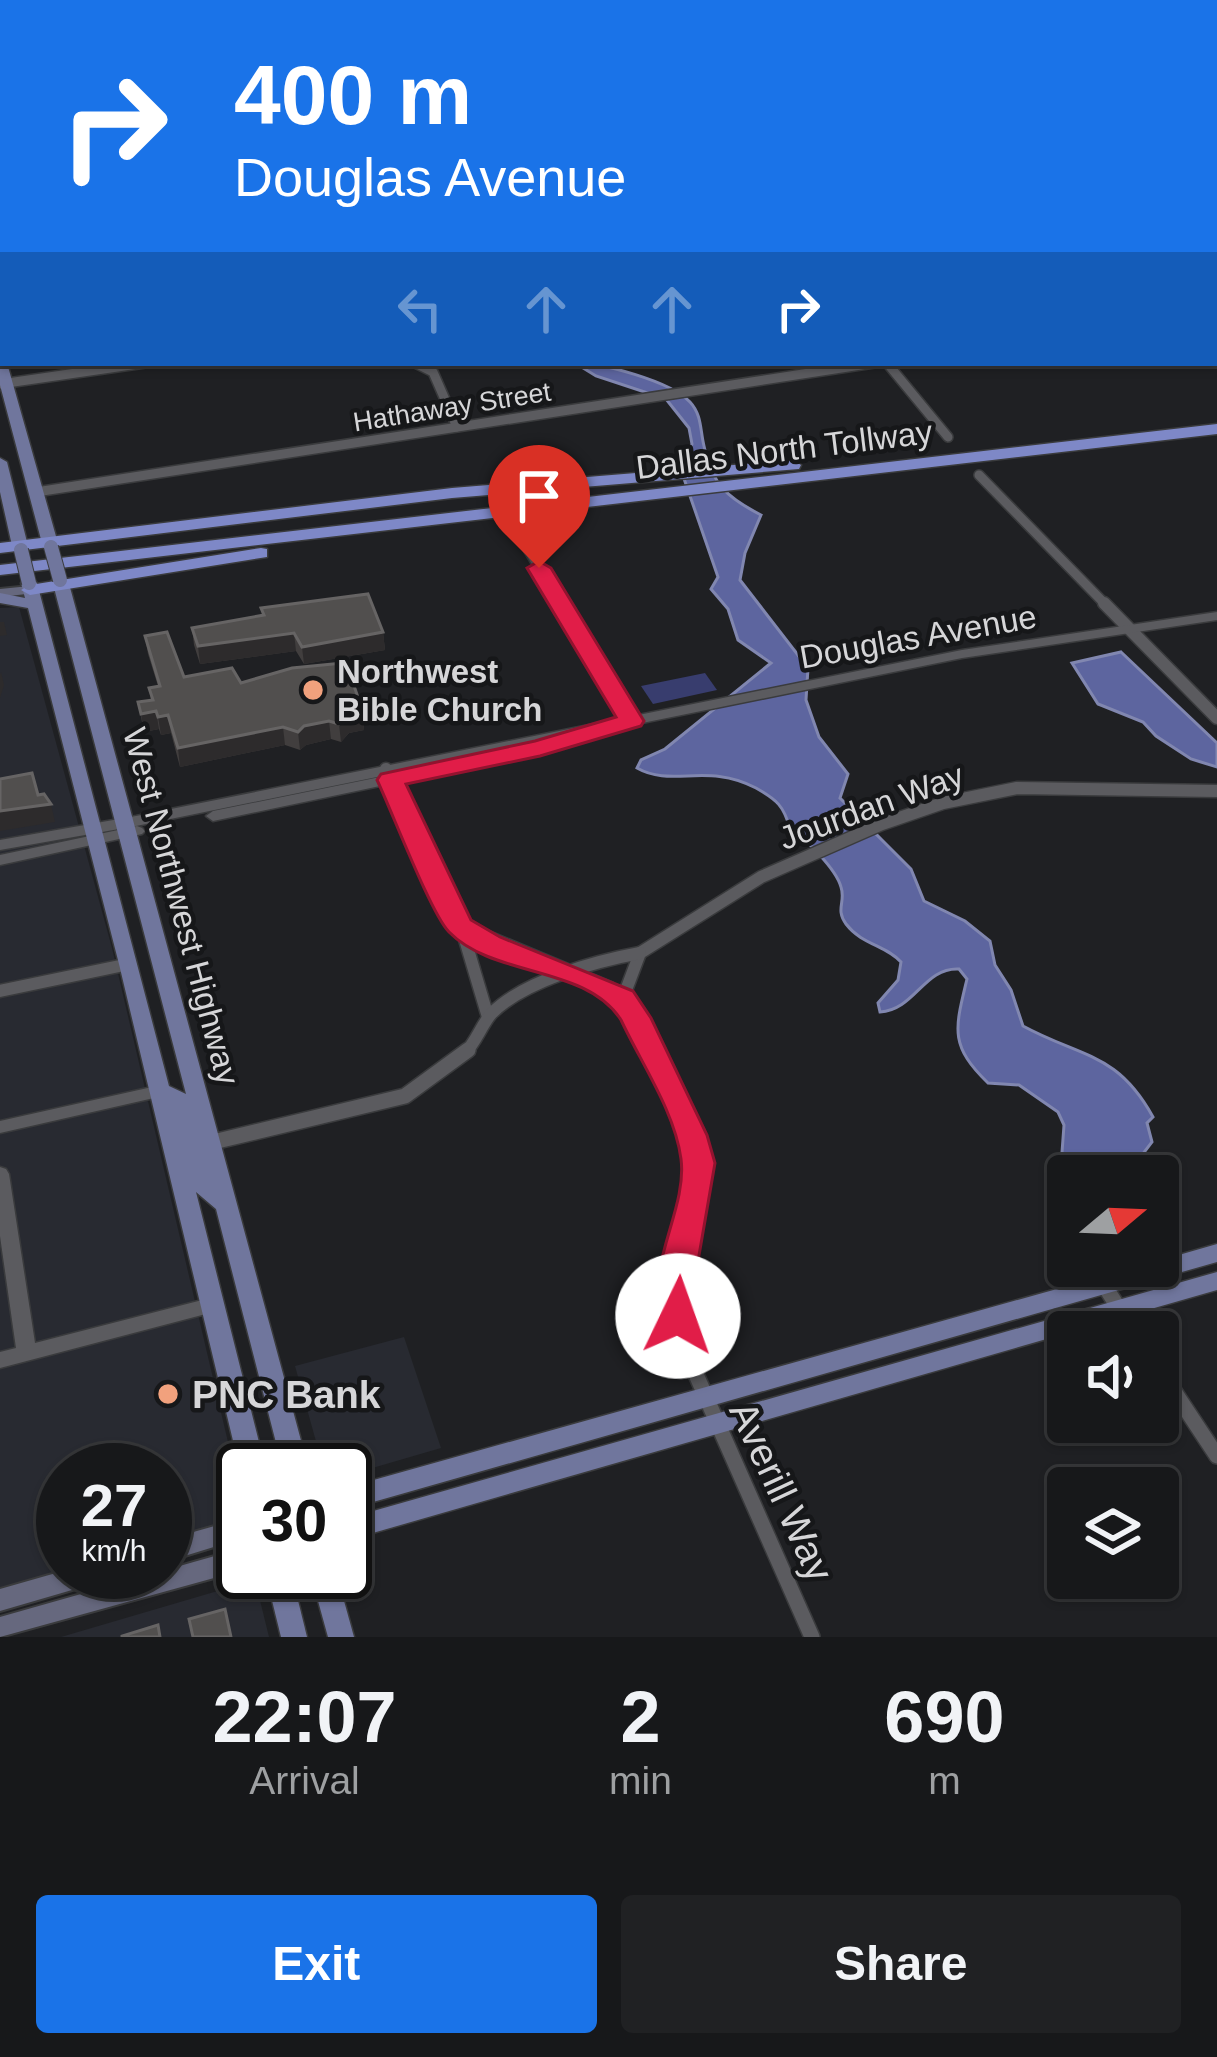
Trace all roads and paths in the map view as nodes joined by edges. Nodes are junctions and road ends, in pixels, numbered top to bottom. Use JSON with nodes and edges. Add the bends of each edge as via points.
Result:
{"nodes":[{"id":1,"x":125,"y":366,"type":"edge"},
{"id":2,"x":421,"y":366,"type":"edge"},
{"id":3,"x":854,"y":366,"type":"edge"},
{"id":4,"x":889,"y":366,"type":"edge"},
{"id":5,"x":3,"y":384,"type":"edge"},
{"id":6,"x":4,"y":404,"type":"edge"},
{"id":7,"x":1217,"y":419,"type":"edge"},
{"id":8,"x":457,"y":427,"type":"junction"},
{"id":9,"x":1217,"y":429,"type":"edge"},
{"id":10,"x":947,"y":437,"type":"dead end"},
{"id":11,"x":0,"y":462,"type":"edge"},
{"id":12,"x":824,"y":463,"type":"junction"},
{"id":13,"x":979,"y":475,"type":"dead end"},
{"id":14,"x":36,"y":492,"type":"junction"},
{"id":15,"x":440,"y":520,"type":"junction"},
{"id":16,"x":516,"y":529,"type":"dead end"},
{"id":17,"x":50,"y":544,"type":"junction"},
{"id":18,"x":13,"y":548,"type":"edge"},
{"id":19,"x":0,"y":559,"type":"edge"},
{"id":20,"x":0,"y":570,"type":"edge"},
{"id":21,"x":61,"y":583,"type":"junction"},
{"id":22,"x":31,"y":593,"type":"junction"},
{"id":23,"x":0,"y":595,"type":"edge"},
{"id":24,"x":1217,"y":616,"type":"edge"},
{"id":25,"x":1132,"y":632,"type":"junction"},
{"id":26,"x":1217,"y":718,"type":"edge"},
{"id":27,"x":632,"y":721,"type":"junction"},
{"id":28,"x":388,"y":775,"type":"junction"},
{"id":29,"x":113,"y":790,"type":"junction"},
{"id":30,"x":1217,"y":790,"type":"edge"},
{"id":31,"x":84,"y":795,"type":"junction"},
{"id":32,"x":124,"y":829,"type":"junction"},
{"id":33,"x":95,"y":834,"type":"junction"},
{"id":34,"x":0,"y":844,"type":"edge"},
{"id":35,"x":0,"y":860,"type":"edge"},
{"id":36,"x":459,"y":926,"type":"junction"},
{"id":37,"x":640,"y":953,"type":"junction"},
{"id":38,"x":129,"y":964,"type":"junction"},
{"id":39,"x":572,"y":972,"type":"junction"},
{"id":40,"x":0,"y":991,"type":"edge"},
{"id":41,"x":623,"y":998,"type":"junction"},
{"id":42,"x":488,"y":1017,"type":"junction"},
{"id":43,"x":161,"y":1091,"type":"junction"},
{"id":44,"x":0,"y":1127,"type":"edge"},
{"id":45,"x":208,"y":1143,"type":"junction"},
{"id":46,"x":0,"y":1174,"type":"edge"},
{"id":47,"x":226,"y":1205,"type":"junction"},
{"id":48,"x":1217,"y":1253,"type":"edge"},
{"id":49,"x":1179,"y":1264,"type":"edge"},
{"id":50,"x":1217,"y":1281,"type":"edge"},
{"id":51,"x":1097,"y":1287,"type":"edge"},
{"id":52,"x":1105,"y":1287,"type":"edge"},
{"id":53,"x":214,"y":1305,"type":"junction"},
{"id":54,"x":1120,"y":1310,"type":"junction"},
{"id":55,"x":27,"y":1353,"type":"junction"},
{"id":56,"x":0,"y":1360,"type":"edge"},
{"id":57,"x":702,"y":1397,"type":"junction"},
{"id":58,"x":1179,"y":1399,"type":"edge"},
{"id":59,"x":717,"y":1426,"type":"junction"},
{"id":60,"x":247,"y":1443,"type":"edge"},
{"id":61,"x":289,"y":1443,"type":"edge"},
{"id":62,"x":1217,"y":1456,"type":"edge"},
{"id":63,"x":372,"y":1491,"type":"edge"},
{"id":64,"x":372,"y":1522,"type":"edge"},
{"id":65,"x":216,"y":1567,"type":"edge"},
{"id":66,"x":36,"y":1590,"type":"edge"},
{"id":67,"x":285,"y":1599,"type":"edge"},
{"id":68,"x":330,"y":1599,"type":"edge"},
{"id":69,"x":0,"y":1600,"type":"edge"},
{"id":70,"x":0,"y":1628,"type":"edge"},
{"id":71,"x":294,"y":1637,"type":"edge"},
{"id":72,"x":341,"y":1637,"type":"edge"},
{"id":73,"x":812,"y":1637,"type":"edge"}],
"edges":[{"from":1,"to":5,"type":"street"},
{"from":2,"to":8,"type":"street","via":[[433,372]]},
{"from":3,"to":8,"type":"street","name":"Hathaway Street"},
{"from":4,"to":10,"type":"street"},
{"from":5,"to":6,"type":"main road","name":"West Northwest Highway"},
{"from":6,"to":14,"type":"main road","name":"West Northwest Highway"},
{"from":7,"to":12,"type":"highway","name":"Dallas North Tollway"},
{"from":8,"to":14,"type":"street","name":"Hathaway Street"},
{"from":9,"to":15,"type":"highway","name":"Dallas North Tollway"},
{"from":11,"to":18,"type":"main road","name":"West Northwest Highway"},
{"from":12,"to":17,"type":"highway","via":[[475,491]]},
{"from":12,"to":19,"type":"highway","name":"Dallas North Tollway"},
{"from":13,"to":25,"type":"street"},
{"from":14,"to":17,"type":"main road","name":"West Northwest Highway"},
{"from":15,"to":20,"type":"highway","name":"Dallas North Tollway"},
{"from":15,"to":21,"type":"highway"},
{"from":16,"to":27,"type":"street"},
{"from":17,"to":18,"type":"highway"},
{"from":17,"to":21,"type":"main road","name":"West Northwest Highway","bridge":true},
{"from":18,"to":22,"type":"main road","name":"West Northwest Highway","bridge":true},
{"from":21,"to":22,"type":"highway"},
{"from":21,"to":29,"type":"main road","name":"West Northwest Highway"},
{"from":22,"to":23,"type":"main road"},
{"from":22,"to":31,"type":"main road","name":"West Northwest Highway"},
{"from":24,"to":25,"type":"street","name":"Douglas Avenue"},
{"from":25,"to":26,"type":"street"},
{"from":25,"to":27,"type":"street","name":"Douglas Avenue","via":[[962,654]]},
{"from":27,"to":28,"type":"street","name":"Douglas Avenue"},
{"from":28,"to":32,"type":"street","name":"Douglas Avenue"},
{"from":28,"to":36,"type":"street"},
{"from":29,"to":31,"type":"main road"},
{"from":29,"to":32,"type":"main road","name":"West Northwest Highway"},
{"from":30,"to":37,"type":"street","name":"Jourdan Way","via":[[1017,788],[943,803],[812,851]]},
{"from":31,"to":33,"type":"main road","name":"West Northwest Highway"},
{"from":32,"to":33,"type":"street","name":"Douglas Avenue"},
{"from":32,"to":45,"type":"main road","name":"West Northwest Highway"},
{"from":33,"to":34,"type":"street","name":"Douglas Avenue"},
{"from":33,"to":35,"type":"street","name":"Douglas Avenue"},
{"from":33,"to":38,"type":"main road","name":"West Northwest Highway"},
{"from":36,"to":39,"type":"street"},
{"from":36,"to":42,"type":"street"},
{"from":37,"to":39,"type":"street","name":"Jourdan Way"},
{"from":37,"to":41,"type":"street"},
{"from":38,"to":40,"type":"street"},
{"from":38,"to":43,"type":"main road","name":"West Northwest Highway"},
{"from":39,"to":41,"type":"street"},
{"from":39,"to":42,"type":"street","name":"Jourdan Way","via":[[507,1000]]},
{"from":41,"to":57,"type":"street","name":"Averill Way","via":[[699,1163],[676,1290],[682,1342]]},
{"from":42,"to":45,"type":"street","name":"Jourdan Way","via":[[456,1063],[405,1096]]},
{"from":43,"to":44,"type":"street"},
{"from":43,"to":47,"type":"main road","via":[[182,1101],[204,1187]]},
{"from":43,"to":53,"type":"main road","name":"West Northwest Highway"},
{"from":45,"to":47,"type":"main road","name":"West Northwest Highway"},
{"from":46,"to":55,"type":"street"},
{"from":47,"to":61,"type":"main road","name":"West Northwest Highway"},
{"from":48,"to":49,"type":"main road"},
{"from":50,"to":54,"type":"main road"},
{"from":51,"to":57,"type":"main road"},
{"from":52,"to":54,"type":"street"},
{"from":53,"to":55,"type":"street"},
{"from":53,"to":60,"type":"main road","name":"West Northwest Highway"},
{"from":54,"to":59,"type":"main road"},
{"from":55,"to":56,"type":"street"},
{"from":57,"to":59,"type":"street","name":"Averill Way"},
{"from":57,"to":63,"type":"main road"},
{"from":58,"to":62,"type":"street"},
{"from":59,"to":64,"type":"main road"},
{"from":59,"to":73,"type":"street","name":"Averill Way"},
{"from":65,"to":70,"type":"main road"},
{"from":66,"to":69,"type":"main road"},
{"from":67,"to":71,"type":"main road"},
{"from":68,"to":72,"type":"main road"}]}
